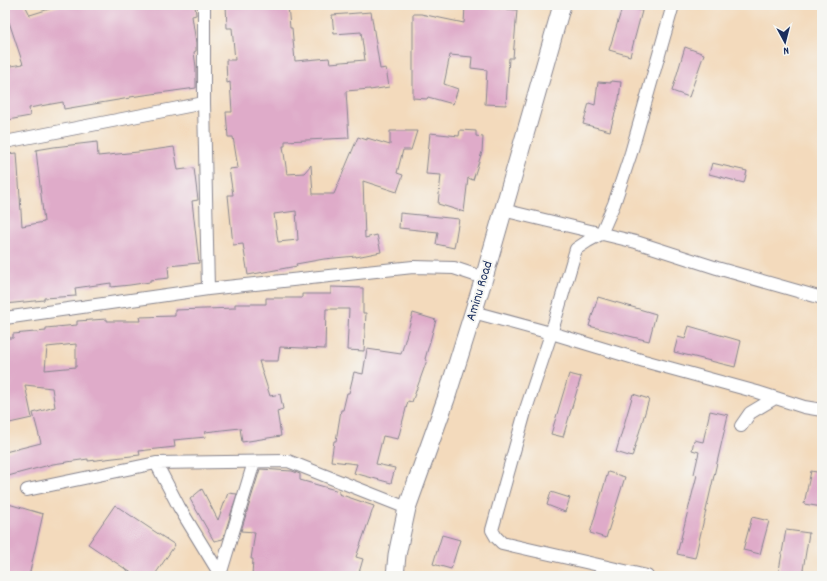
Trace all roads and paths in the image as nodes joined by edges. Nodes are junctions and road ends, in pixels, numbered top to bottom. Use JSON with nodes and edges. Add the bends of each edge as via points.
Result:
{"nodes":[{"id":1,"x":204,"y":5,"type":"edge"},
{"id":2,"x":562,"y":5,"type":"edge"},
{"id":3,"x":673,"y":5,"type":"edge"},
{"id":4,"x":204,"y":103,"type":"junction"},
{"id":5,"x":5,"y":142,"type":"edge"},
{"id":6,"x":503,"y":210,"type":"junction"},
{"id":7,"x":601,"y":234,"type":"junction"},
{"id":8,"x":484,"y":278,"type":"junction"},
{"id":9,"x":208,"y":289,"type":"junction"},
{"id":10,"x":822,"y":298,"type":"edge"},
{"id":11,"x":473,"y":312,"type":"junction"},
{"id":12,"x":5,"y":318,"type":"edge"},
{"id":13,"x":551,"y":334,"type":"junction"},
{"id":14,"x":775,"y":398,"type":"junction"},
{"id":15,"x":822,"y":410,"type":"edge"},
{"id":16,"x":741,"y":426,"type":"dead end"},
{"id":17,"x":156,"y":462,"type":"junction"},
{"id":18,"x":254,"y":462,"type":"junction"},
{"id":19,"x":27,"y":490,"type":"dead end"},
{"id":20,"x":407,"y":508,"type":"junction"},
{"id":21,"x":397,"y":555,"type":"junction"},
{"id":22,"x":220,"y":576,"type":"edge"},
{"id":23,"x":386,"y":576,"type":"edge"},
{"id":24,"x":395,"y":576,"type":"edge"},
{"id":25,"x":647,"y":576,"type":"edge"}],
"edges":[{"from":1,"to":4,"type":"street"},
{"from":2,"to":6,"type":"street","name":"Aminu Road"},
{"from":3,"to":7,"type":"street","via":[[632,153]]},
{"from":4,"to":5,"type":"street"},
{"from":4,"to":9,"type":"street"},
{"from":6,"to":7,"type":"street"},
{"from":6,"to":8,"type":"street","name":"Aminu Road"},
{"from":7,"to":10,"type":"street","via":[[636,242]]},
{"from":7,"to":13,"type":"street","via":[[576,249]]},
{"from":8,"to":9,"type":"street","via":[[454,268],[414,267]]},
{"from":8,"to":11,"type":"street","name":"Aminu Road"},
{"from":9,"to":12,"type":"street"},
{"from":11,"to":13,"type":"street"},
{"from":11,"to":20,"type":"street","name":"Aminu Road","via":[[446,399]]},
{"from":13,"to":14,"type":"street"},
{"from":13,"to":25,"type":"street","via":[[525,412],[492,530],[502,543]]},
{"from":14,"to":15,"type":"street"},
{"from":14,"to":16,"type":"street","via":[[750,413]]},
{"from":17,"to":18,"type":"street"},
{"from":17,"to":19,"type":"street"},
{"from":17,"to":22,"type":"street","via":[[178,507]]},
{"from":18,"to":20,"type":"street","via":[[288,461]]},
{"from":18,"to":22,"type":"street"},
{"from":20,"to":21,"type":"street","name":"Aminu Road"},
{"from":21,"to":23,"type":"street"},
{"from":21,"to":24,"type":"street","name":"Aminu Road"}]}
